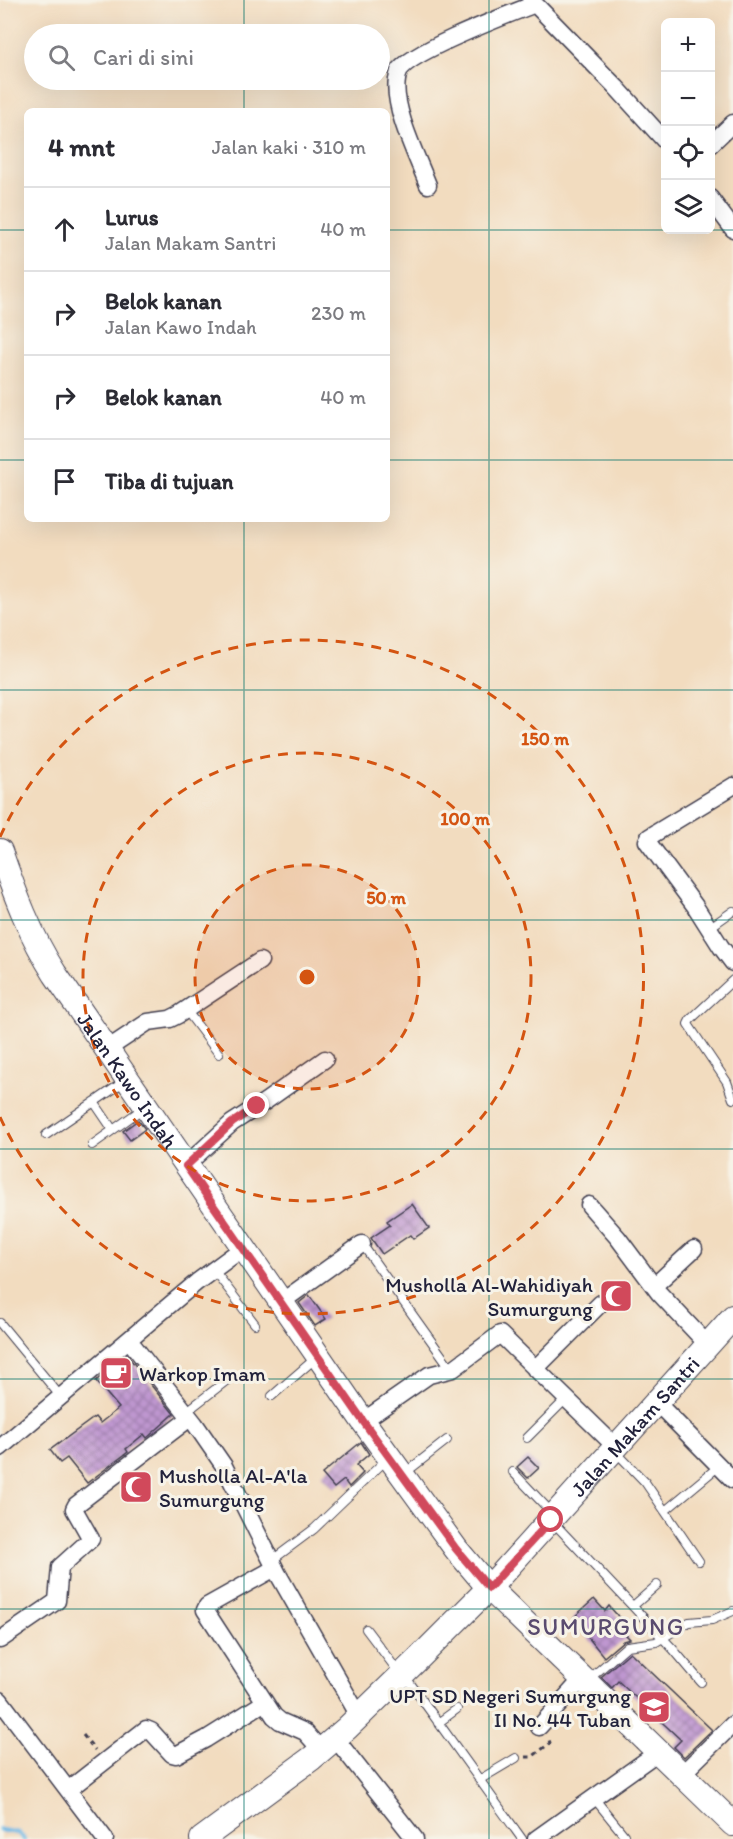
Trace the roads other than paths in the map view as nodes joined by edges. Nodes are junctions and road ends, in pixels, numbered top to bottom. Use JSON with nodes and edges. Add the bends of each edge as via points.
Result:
{"nodes":[{"id":1,"x":533,"y":2,"type":"edge"},
{"id":2,"x":733,"y":123,"type":"edge"},
{"id":3,"x":661,"y":136,"type":"edge"},
{"id":4,"x":715,"y":141,"type":"edge"},
{"id":5,"x":428,"y":185,"type":"dead end"},
{"id":6,"x":715,"y":204,"type":"edge"},
{"id":7,"x":733,"y":229,"type":"edge"},
{"id":8,"x":733,"y":786,"type":"edge"},
{"id":9,"x":0,"y":851,"type":"edge"},
{"id":10,"x":733,"y":911,"type":"edge"},
{"id":11,"x":709,"y":928,"type":"junction"},
{"id":12,"x":260,"y":961,"type":"dead end"},
{"id":13,"x":733,"y":963,"type":"edge"},
{"id":14,"x":733,"y":980,"type":"edge"},
{"id":15,"x":186,"y":1010,"type":"junction"},
{"id":16,"x":106,"y":1050,"type":"junction"},
{"id":17,"x":219,"y":1054,"type":"dead end"},
{"id":18,"x":325,"y":1059,"type":"dead end"},
{"id":19,"x":127,"y":1080,"type":"junction"},
{"id":20,"x":732,"y":1093,"type":"edge"},
{"id":21,"x":94,"y":1102,"type":"junction"},
{"id":22,"x":145,"y":1107,"type":"junction"},
{"id":23,"x":113,"y":1130,"type":"junction"},
{"id":24,"x":46,"y":1135,"type":"dead end"},
{"id":25,"x":92,"y":1144,"type":"dead end"},
{"id":26,"x":186,"y":1166,"type":"junction"},
{"id":27,"x":590,"y":1206,"type":"dead end"},
{"id":28,"x":362,"y":1244,"type":"joint"},
{"id":29,"x":243,"y":1248,"type":"junction"},
{"id":30,"x":694,"y":1249,"type":"dead end"},
{"id":31,"x":213,"y":1269,"type":"junction"},
{"id":32,"x":654,"y":1286,"type":"junction"},
{"id":33,"x":280,"y":1303,"type":"junction"},
{"id":34,"x":601,"y":1303,"type":"dead end"},
{"id":35,"x":733,"y":1317,"type":"edge"},
{"id":36,"x":0,"y":1323,"type":"edge"},
{"id":37,"x":255,"y":1324,"type":"dead end"},
{"id":38,"x":129,"y":1340,"type":"junction"},
{"id":39,"x":708,"y":1346,"type":"junction"},
{"id":40,"x":318,"y":1357,"type":"junction"},
{"id":41,"x":535,"y":1369,"type":"junction"},
{"id":42,"x":452,"y":1370,"type":"junction"},
{"id":43,"x":231,"y":1377,"type":"dead end"},
{"id":44,"x":272,"y":1396,"type":"dead end"},
{"id":45,"x":61,"y":1397,"type":"junction"},
{"id":46,"x":566,"y":1399,"type":"junction"},
{"id":47,"x":657,"y":1403,"type":"junction"},
{"id":48,"x":188,"y":1415,"type":"junction"},
{"id":49,"x":363,"y":1421,"type":"junction"},
{"id":50,"x":527,"y":1438,"type":"dead end"},
{"id":51,"x":447,"y":1440,"type":"dead end"},
{"id":52,"x":0,"y":1448,"type":"edge"},
{"id":53,"x":615,"y":1449,"type":"junction"},
{"id":54,"x":395,"y":1466,"type":"junction"},
{"id":55,"x":719,"y":1466,"type":"junction"},
{"id":56,"x":513,"y":1472,"type":"dead end"},
{"id":57,"x":733,"y":1480,"type":"edge"},
{"id":58,"x":665,"y":1511,"type":"junction"},
{"id":59,"x":553,"y":1518,"type":"junction"},
{"id":60,"x":699,"y":1561,"type":"dead end"},
{"id":61,"x":273,"y":1564,"type":"junction"},
{"id":62,"x":657,"y":1585,"type":"dead end"},
{"id":63,"x":489,"y":1588,"type":"junction"},
{"id":64,"x":633,"y":1606,"type":"junction"},
{"id":65,"x":733,"y":1611,"type":"edge"},
{"id":66,"x":366,"y":1629,"type":"dead end"},
{"id":67,"x":663,"y":1638,"type":"junction"},
{"id":68,"x":0,"y":1640,"type":"edge"},
{"id":69,"x":402,"y":1674,"type":"junction"},
{"id":70,"x":584,"y":1680,"type":"junction"},
{"id":71,"x":700,"y":1682,"type":"dead end"},
{"id":72,"x":0,"y":1700,"type":"edge"},
{"id":73,"x":265,"y":1702,"type":"junction"},
{"id":74,"x":457,"y":1709,"type":"dead end"},
{"id":75,"x":359,"y":1716,"type":"junction"},
{"id":76,"x":438,"y":1722,"type":"junction"},
{"id":77,"x":733,"y":1724,"type":"edge"},
{"id":78,"x":539,"y":1727,"type":"road end"},
{"id":79,"x":328,"y":1744,"type":"junction"},
{"id":80,"x":658,"y":1752,"type":"junction"},
{"id":81,"x":516,"y":1758,"type":"road end"},
{"id":82,"x":682,"y":1774,"type":"junction"},
{"id":83,"x":480,"y":1780,"type":"junction"},
{"id":84,"x":68,"y":1790,"type":"junction"},
{"id":85,"x":594,"y":1797,"type":"junction"},
{"id":86,"x":733,"y":1824,"type":"edge"},
{"id":87,"x":624,"y":1835,"type":"dead end"},
{"id":88,"x":105,"y":1839,"type":"edge"},
{"id":89,"x":202,"y":1839,"type":"edge"},
{"id":90,"x":416,"y":1839,"type":"edge"},
{"id":91,"x":522,"y":1839,"type":"edge"},
{"id":92,"x":536,"y":1839,"type":"edge"}],
"edges":[{"from":1,"to":3,"type":"street"},
{"from":1,"to":5,"type":"street","via":[[463,33],[399,71],[396,95]]},
{"from":2,"to":4,"type":"street"},
{"from":6,"to":7,"type":"street"},
{"from":8,"to":11,"type":"street","via":[[649,837],[648,843]]},
{"from":9,"to":16,"type":"street","name":"Jalan Kawo Indah","via":[[40,950]]},
{"from":10,"to":11,"type":"lane"},
{"from":11,"to":13,"type":"street"},
{"from":12,"to":15,"type":"street"},
{"from":14,"to":20,"type":"lane","via":[[688,1024]]},
{"from":15,"to":16,"type":"street","via":[[173,1018],[146,1023]]},
{"from":15,"to":17,"type":"lane"},
{"from":16,"to":19,"type":"street","name":"Jalan Kawo Indah"},
{"from":18,"to":26,"type":"street","via":[[237,1119]]},
{"from":19,"to":21,"type":"lane"},
{"from":19,"to":22,"type":"street","name":"Jalan Kawo Indah"},
{"from":21,"to":23,"type":"lane"},
{"from":21,"to":24,"type":"lane"},
{"from":22,"to":23,"type":"lane"},
{"from":22,"to":26,"type":"street","name":"Jalan Kawo Indah"},
{"from":23,"to":25,"type":"lane"},
{"from":26,"to":29,"type":"street","name":"Jalan Kawo Indah"},
{"from":27,"to":32,"type":"street"},
{"from":28,"to":33,"type":"street"},
{"from":28,"to":42,"type":"lane"},
{"from":29,"to":31,"type":"street"},
{"from":29,"to":33,"type":"street","name":"Jalan Kawo Indah"},
{"from":30,"to":32,"type":"street"},
{"from":31,"to":37,"type":"lane"},
{"from":31,"to":38,"type":"street"},
{"from":32,"to":39,"type":"street"},
{"from":33,"to":40,"type":"street","name":"Jalan Kawo Indah"},
{"from":34,"to":41,"type":"street"},
{"from":35,"to":39,"type":"street","name":"Jalan Makam Santri"},
{"from":36,"to":45,"type":"lane"},
{"from":38,"to":45,"type":"street"},
{"from":38,"to":48,"type":"street"},
{"from":39,"to":47,"type":"street","name":"Jalan Makam Santri"},
{"from":40,"to":44,"type":"lane"},
{"from":40,"to":49,"type":"street","name":"Jalan Kawo Indah"},
{"from":41,"to":42,"type":"street","via":[[499,1334]]},
{"from":41,"to":46,"type":"street"},
{"from":42,"to":49,"type":"street","via":[[429,1375]]},
{"from":43,"to":48,"type":"lane"},
{"from":45,"to":52,"type":"street"},
{"from":46,"to":50,"type":"lane"},
{"from":46,"to":53,"type":"street"},
{"from":47,"to":53,"type":"street","name":"Jalan Makam Santri"},
{"from":47,"to":55,"type":"street"},
{"from":48,"to":61,"type":"street","via":[[224,1466]]},
{"from":48,"to":68,"type":"street","via":[[76,1505],[74,1509],[91,1537],[60,1567],[57,1601]]},
{"from":49,"to":54,"type":"street","name":"Jalan Kawo Indah"},
{"from":51,"to":54,"type":"lane"},
{"from":53,"to":58,"type":"lane"},
{"from":53,"to":59,"type":"street","name":"Jalan Makam Santri"},
{"from":54,"to":61,"type":"lane"},
{"from":54,"to":63,"type":"street","name":"Jalan Kawo Indah"},
{"from":55,"to":57,"type":"street"},
{"from":55,"to":58,"type":"lane"},
{"from":56,"to":59,"type":"lane"},
{"from":58,"to":60,"type":"lane"},
{"from":59,"to":63,"type":"street","name":"Jalan Makam Santri"},
{"from":59,"to":64,"type":"lane"},
{"from":61,"to":73,"type":"street","via":[[205,1608]]},
{"from":61,"to":75,"type":"street"},
{"from":62,"to":64,"type":"lane"},
{"from":63,"to":69,"type":"street","name":"Jalan Makam Santri"},
{"from":63,"to":70,"type":"street","name":"Jalan Kawo Indah"},
{"from":64,"to":67,"type":"lane"},
{"from":65,"to":67,"type":"lane","via":[[712,1620],[689,1622]]},
{"from":66,"to":69,"type":"lane"},
{"from":67,"to":70,"type":"lane","via":[[627,1646]]},
{"from":67,"to":71,"type":"lane"},
{"from":69,"to":75,"type":"street","name":"Jalan Makam Santri"},
{"from":69,"to":76,"type":"lane"},
{"from":70,"to":78,"type":"street"},
{"from":70,"to":80,"type":"street","name":"Jalan Kawo Indah"},
{"from":72,"to":84,"type":"street"},
{"from":73,"to":79,"type":"street","via":[[277,1719]]},
{"from":73,"to":84,"type":"street","via":[[176,1755],[145,1730]]},
{"from":74,"to":76,"type":"lane"},
{"from":75,"to":79,"type":"street","name":"Jalan Makam Santri"},
{"from":76,"to":83,"type":"lane"},
{"from":77,"to":82,"type":"street"},
{"from":79,"to":89,"type":"street","name":"Jalan Makam Santri"},
{"from":79,"to":90,"type":"street"},
{"from":80,"to":82,"type":"street","name":"Jalan Kawo Indah"},
{"from":80,"to":85,"type":"street"},
{"from":81,"to":83,"type":"lane"},
{"from":82,"to":86,"type":"street","name":"Jalan Kawo Indah"},
{"from":83,"to":91,"type":"lane"},
{"from":84,"to":88,"type":"street"},
{"from":85,"to":87,"type":"lane"},
{"from":85,"to":92,"type":"street"}]}
